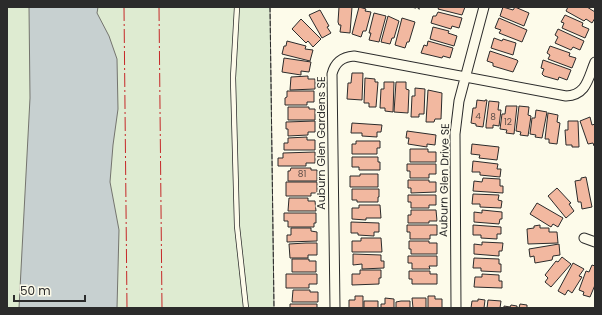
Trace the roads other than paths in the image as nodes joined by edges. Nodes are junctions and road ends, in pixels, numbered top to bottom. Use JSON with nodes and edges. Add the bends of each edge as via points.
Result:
{"nodes":[{"id":1,"x":237,"y":7,"type":"edge"},
{"id":2,"x":484,"y":7,"type":"edge"},
{"id":3,"x":595,"y":62,"type":"edge"},
{"id":4,"x":465,"y":77,"type":"junction"},
{"id":5,"x":584,"y":238,"type":"dead end"},
{"id":6,"x":595,"y":242,"type":"edge"},
{"id":7,"x":246,"y":308,"type":"edge"},
{"id":8,"x":335,"y":308,"type":"edge"},
{"id":9,"x":456,"y":308,"type":"edge"}],
"edges":[{"from":1,"to":7,"type":"lane","via":[[233,78],[237,226]]},
{"from":2,"to":4,"type":"street","name":"Auburn Glen Drive SE"},
{"from":3,"to":4,"type":"street","name":"Auburn Glen Gardens SE","via":[[584,89],[574,96]]},
{"from":4,"to":8,"type":"street","name":"Auburn Glen Gardens SE","via":[[354,56],[336,63],[332,74]]},
{"from":4,"to":9,"type":"street","name":"Auburn Glen Drive SE","via":[[455,134]]},
{"from":5,"to":6,"type":"street"}]}
